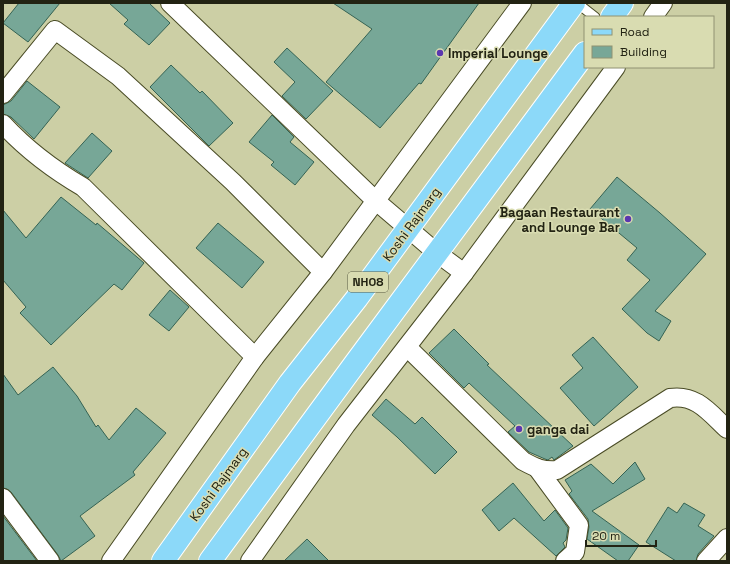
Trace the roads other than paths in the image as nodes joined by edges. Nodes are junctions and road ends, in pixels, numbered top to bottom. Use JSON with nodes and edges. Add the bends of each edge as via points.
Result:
{"nodes":[{"id":1,"x":170,"y":3,"type":"edge"},
{"id":2,"x":522,"y":3,"type":"edge"},
{"id":3,"x":574,"y":3,"type":"edge"},
{"id":4,"x":577,"y":3,"type":"edge"},
{"id":5,"x":622,"y":3,"type":"edge"},
{"id":6,"x":663,"y":3,"type":"edge"},
{"id":7,"x":594,"y":16,"type":"edge"},
{"id":8,"x":613,"y":16,"type":"edge"},
{"id":9,"x":654,"y":16,"type":"edge"},
{"id":10,"x":584,"y":54,"type":"edge"},
{"id":11,"x":615,"y":68,"type":"edge"},
{"id":12,"x":3,"y":94,"type":"edge"},
{"id":13,"x":3,"y":124,"type":"edge"},
{"id":14,"x":376,"y":201,"type":"junction"},
{"id":15,"x":408,"y":228,"type":"junction"},
{"id":16,"x":437,"y":253,"type":"junction"},
{"id":17,"x":323,"y":272,"type":"junction"},
{"id":18,"x":464,"y":273,"type":"junction"},
{"id":19,"x":407,"y":347,"type":"junction"},
{"id":20,"x":255,"y":357,"type":"junction"},
{"id":21,"x":725,"y":422,"type":"edge"},
{"id":22,"x":537,"y":468,"type":"junction"},
{"id":23,"x":3,"y":498,"type":"edge"},
{"id":24,"x":727,"y":538,"type":"edge"},
{"id":25,"x":50,"y":561,"type":"edge"},
{"id":26,"x":111,"y":561,"type":"edge"},
{"id":27,"x":163,"y":561,"type":"edge"},
{"id":28,"x":210,"y":561,"type":"edge"},
{"id":29,"x":250,"y":561,"type":"edge"},
{"id":30,"x":564,"y":561,"type":"edge"},
{"id":31,"x":706,"y":561,"type":"edge"}],
"edges":[{"from":1,"to":14,"type":"street"},
{"from":2,"to":14,"type":"street"},
{"from":3,"to":15,"type":"main road","name":"Koshi Rajmarg","number":"NH08"},
{"from":4,"to":7,"type":"lane"},
{"from":5,"to":8,"type":"main road"},
{"from":6,"to":9,"type":"street"},
{"from":10,"to":16,"type":"main road","number":"NH08"},
{"from":11,"to":18,"type":"street"},
{"from":12,"to":17,"type":"street","via":[[55,30],[124,81],[233,182]]},
{"from":13,"to":20,"type":"street","via":[[60,174],[84,187]]},
{"from":14,"to":15,"type":"street"},
{"from":14,"to":17,"type":"street"},
{"from":15,"to":16,"type":"street"},
{"from":15,"to":27,"type":"main road","name":"Koshi Rajmarg","number":"NH08","via":[[290,383]]},
{"from":16,"to":18,"type":"street"},
{"from":16,"to":28,"type":"main road","number":"NH08","via":[[321,407]]},
{"from":17,"to":20,"type":"street"},
{"from":18,"to":19,"type":"street"},
{"from":19,"to":22,"type":"street","via":[[523,461]]},
{"from":19,"to":29,"type":"street","via":[[346,425]]},
{"from":20,"to":26,"type":"street"},
{"from":21,"to":22,"type":"street","via":[[690,398],[670,398],[557,470],[546,471]]},
{"from":22,"to":30,"type":"street","via":[[579,525],[575,552]]},
{"from":23,"to":25,"type":"street"},
{"from":24,"to":31,"type":"street"}]}
